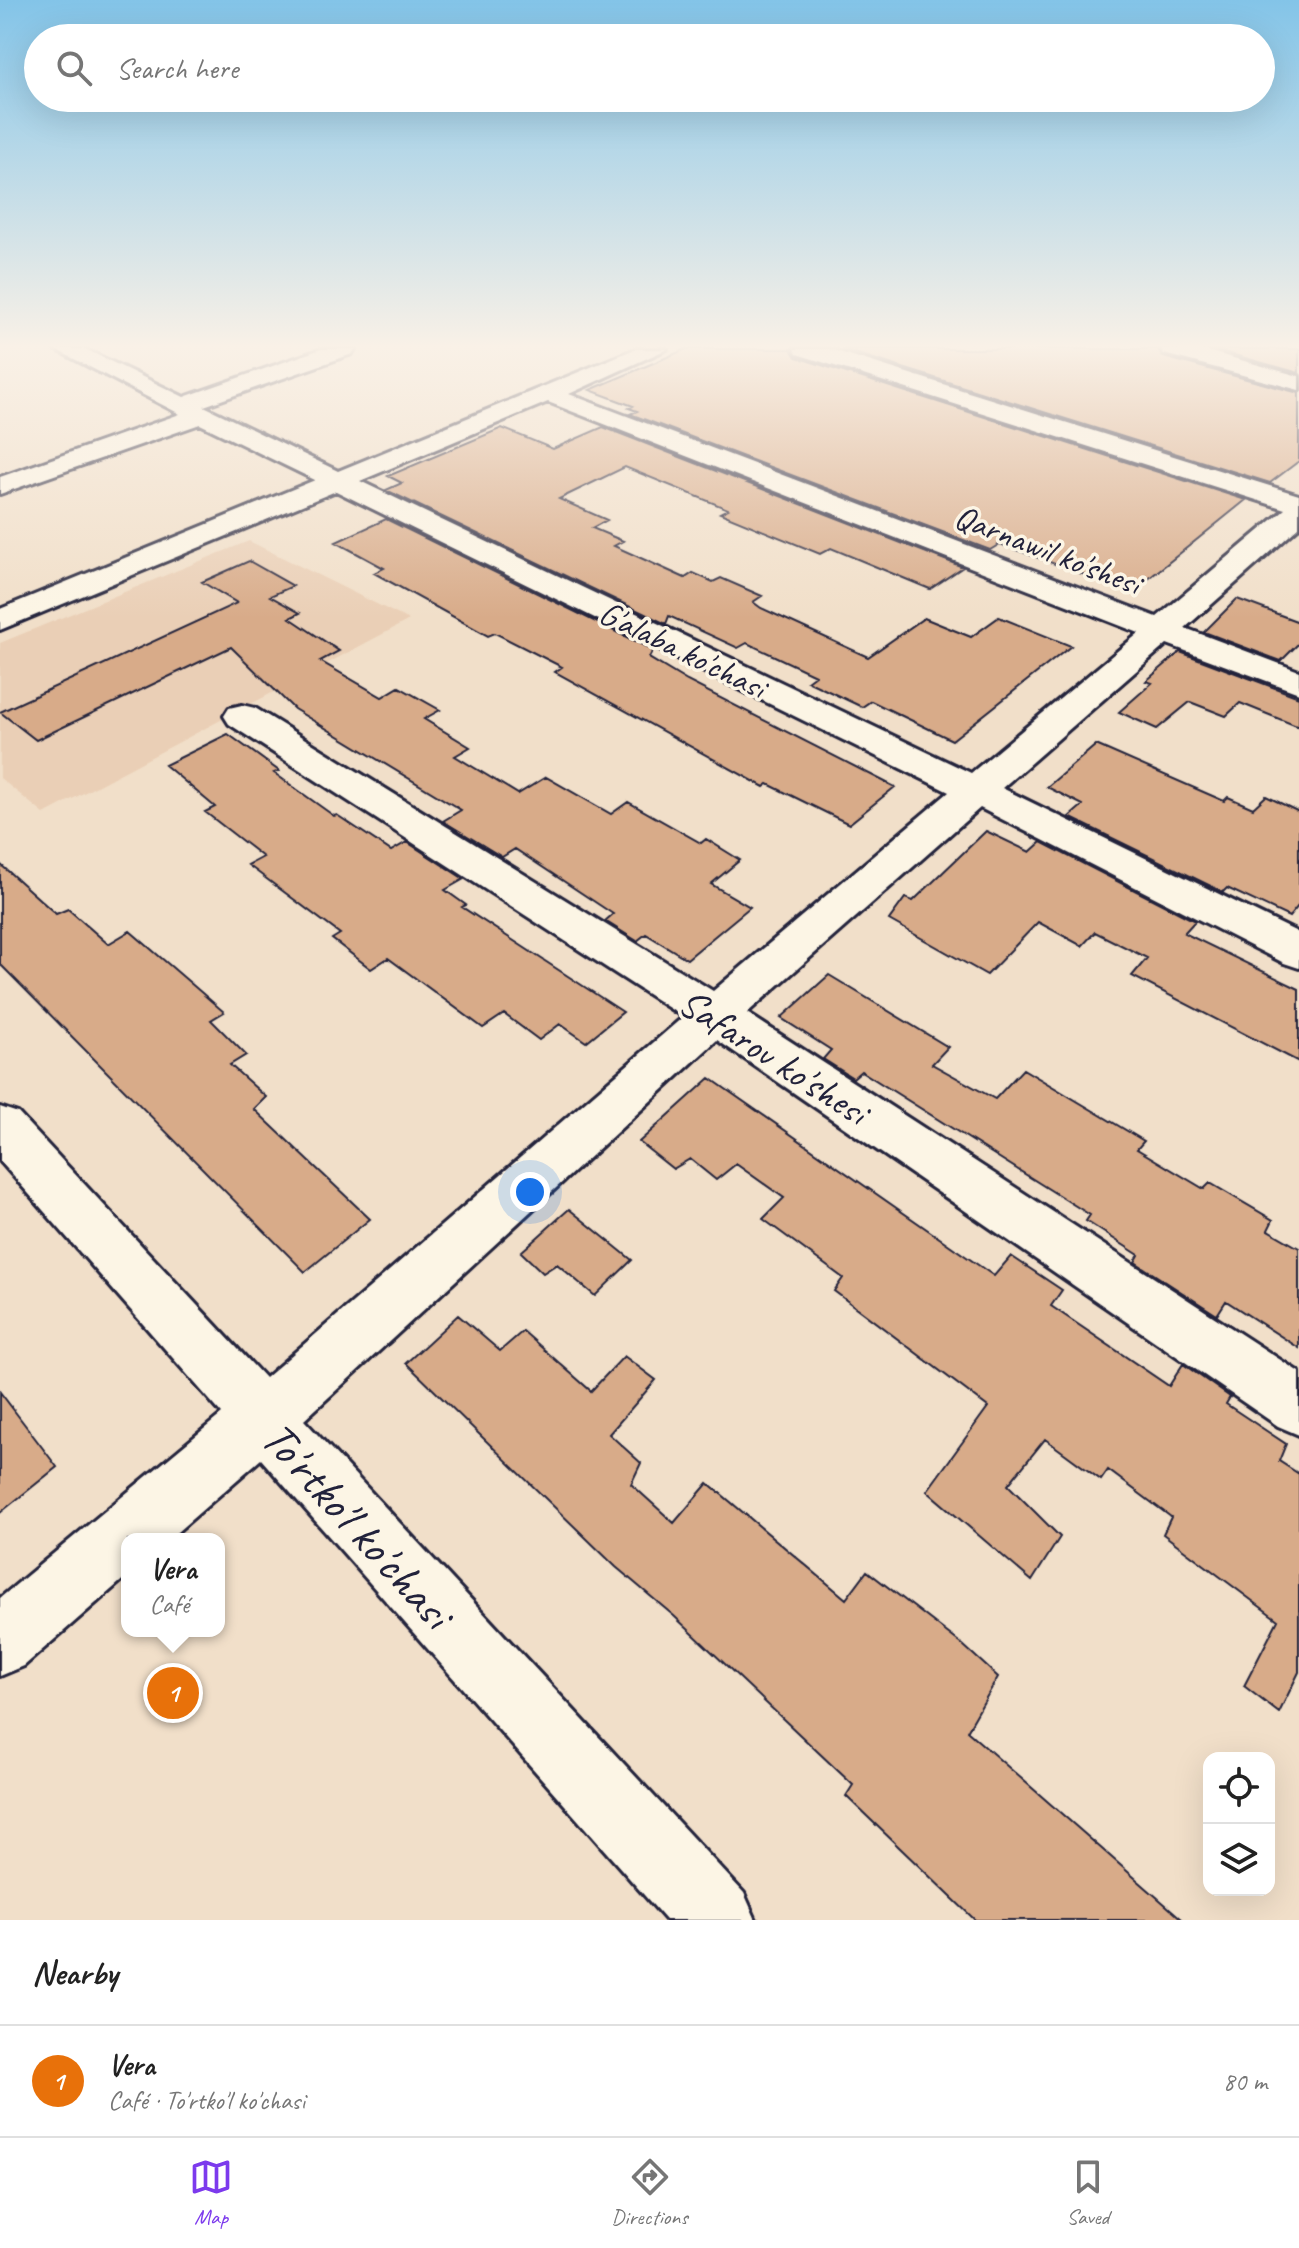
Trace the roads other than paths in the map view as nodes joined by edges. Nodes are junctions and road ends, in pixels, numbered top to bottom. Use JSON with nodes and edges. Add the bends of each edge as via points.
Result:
{"nodes":[{"id":1,"x":118,"y":439,"type":"edge"},
{"id":2,"x":248,"y":439,"type":"edge"},
{"id":3,"x":441,"y":439,"type":"edge"},
{"id":4,"x":664,"y":439,"type":"edge"},
{"id":5,"x":1091,"y":439,"type":"edge"},
{"id":6,"x":336,"y":482,"type":"junction"},
{"id":7,"x":0,"y":486,"type":"edge"},
{"id":8,"x":1299,"y":504,"type":"edge"},
{"id":9,"x":1299,"y":512,"type":"edge"},
{"id":10,"x":0,"y":620,"type":"edge"},
{"id":11,"x":1162,"y":631,"type":"junction"},
{"id":12,"x":1299,"y":683,"type":"edge"},
{"id":13,"x":242,"y":716,"type":"dead end"},
{"id":14,"x":977,"y":791,"type":"junction"},
{"id":15,"x":1299,"y":952,"type":"edge"},
{"id":16,"x":715,"y":1015,"type":"junction"},
{"id":17,"x":0,"y":1127,"type":"edge"},
{"id":18,"x":1299,"y":1406,"type":"edge"},
{"id":19,"x":263,"y":1418,"type":"junction"},
{"id":20,"x":128,"y":1533,"type":"edge"},
{"id":21,"x":121,"y":1539,"type":"edge"},
{"id":22,"x":0,"y":1642,"type":"edge"},
{"id":23,"x":717,"y":1920,"type":"edge"}],
"edges":[{"from":1,"to":7,"type":"street"},
{"from":2,"to":6,"type":"street","name":"G'alaba ko'chasi"},
{"from":3,"to":6,"type":"street"},
{"from":4,"to":11,"type":"street","name":"Qarnawil ko'shesi"},
{"from":5,"to":8,"type":"street"},
{"from":6,"to":10,"type":"street"},
{"from":6,"to":14,"type":"street","name":"G'alaba ko'chasi"},
{"from":9,"to":11,"type":"street"},
{"from":11,"to":12,"type":"street","name":"Qarnawil ko'shesi"},
{"from":11,"to":14,"type":"street"},
{"from":13,"to":16,"type":"street","name":"Safarov ko'shesi"},
{"from":14,"to":15,"type":"street","name":"G'alaba ko'chasi"},
{"from":14,"to":16,"type":"street"},
{"from":16,"to":18,"type":"street","name":"Safarov ko'shesi"},
{"from":16,"to":19,"type":"street"},
{"from":17,"to":19,"type":"street","name":"To'rtko'l ko'chasi"},
{"from":19,"to":20,"type":"street"},
{"from":19,"to":23,"type":"street","name":"To'rtko'l ko'chasi"},
{"from":21,"to":22,"type":"street"}]}
